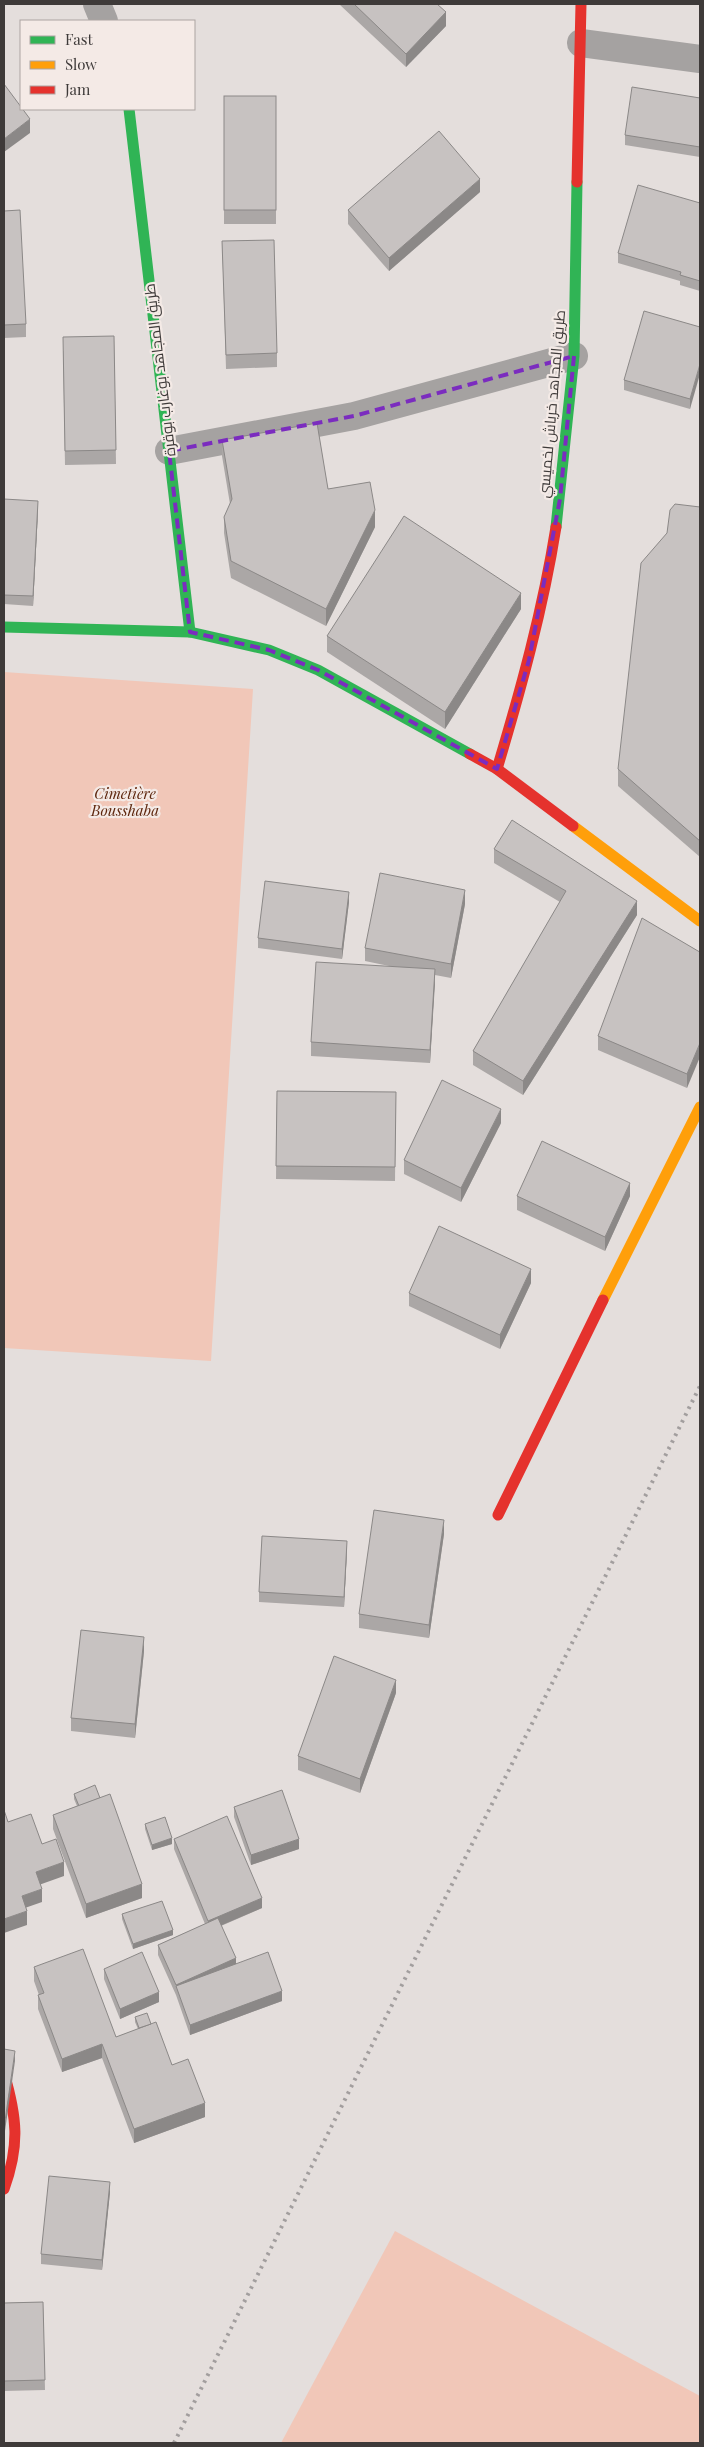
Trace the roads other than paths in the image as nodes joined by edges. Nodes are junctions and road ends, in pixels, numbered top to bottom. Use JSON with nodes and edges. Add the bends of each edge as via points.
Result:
{"nodes":[{"id":1,"x":97,"y":4,"type":"edge"},
{"id":2,"x":581,"y":4,"type":"edge"},
{"id":3,"x":104,"y":20,"type":"edge"},
{"id":4,"x":581,"y":43,"type":"junction"},
{"id":5,"x":700,"y":59,"type":"edge"},
{"id":6,"x":129,"y":110,"type":"edge"},
{"id":7,"x":574,"y":356,"type":"junction"},
{"id":8,"x":169,"y":451,"type":"junction"},
{"id":9,"x":4,"y":627,"type":"edge"},
{"id":10,"x":190,"y":632,"type":"junction"},
{"id":11,"x":497,"y":769,"type":"junction"},
{"id":12,"x":700,"y":922,"type":"edge"},
{"id":13,"x":700,"y":1107,"type":"edge"},
{"id":14,"x":498,"y":1515,"type":"dead end"},
{"id":15,"x":4,"y":2073,"type":"edge"},
{"id":16,"x":4,"y":2189,"type":"edge"}],
"edges":[{"from":1,"to":3,"type":"street"},
{"from":2,"to":4,"type":"street","name":"طريق المجاهد خرباش لخميسي"},
{"from":4,"to":5,"type":"street"},
{"from":4,"to":7,"type":"street","name":"طريق المجاهد خرباش لخميسي"},
{"from":6,"to":8,"type":"street","name":"طريق المجاهد بوغارب بوقرة"},
{"from":7,"to":8,"type":"street","via":[[354,416]]},
{"from":7,"to":11,"type":"street","name":"طريق المجاهد خرباش لخميسي","via":[[560,499],[547,583],[529,660]]},
{"from":8,"to":10,"type":"street","name":"طريق المجاهد بوغارب بوقرة"},
{"from":9,"to":10,"type":"street"},
{"from":10,"to":11,"type":"street","via":[[269,650],[318,670]]},
{"from":11,"to":12,"type":"street"},
{"from":13,"to":14,"type":"street"},
{"from":15,"to":16,"type":"street","via":[[15,2109],[18,2140]]}]}
